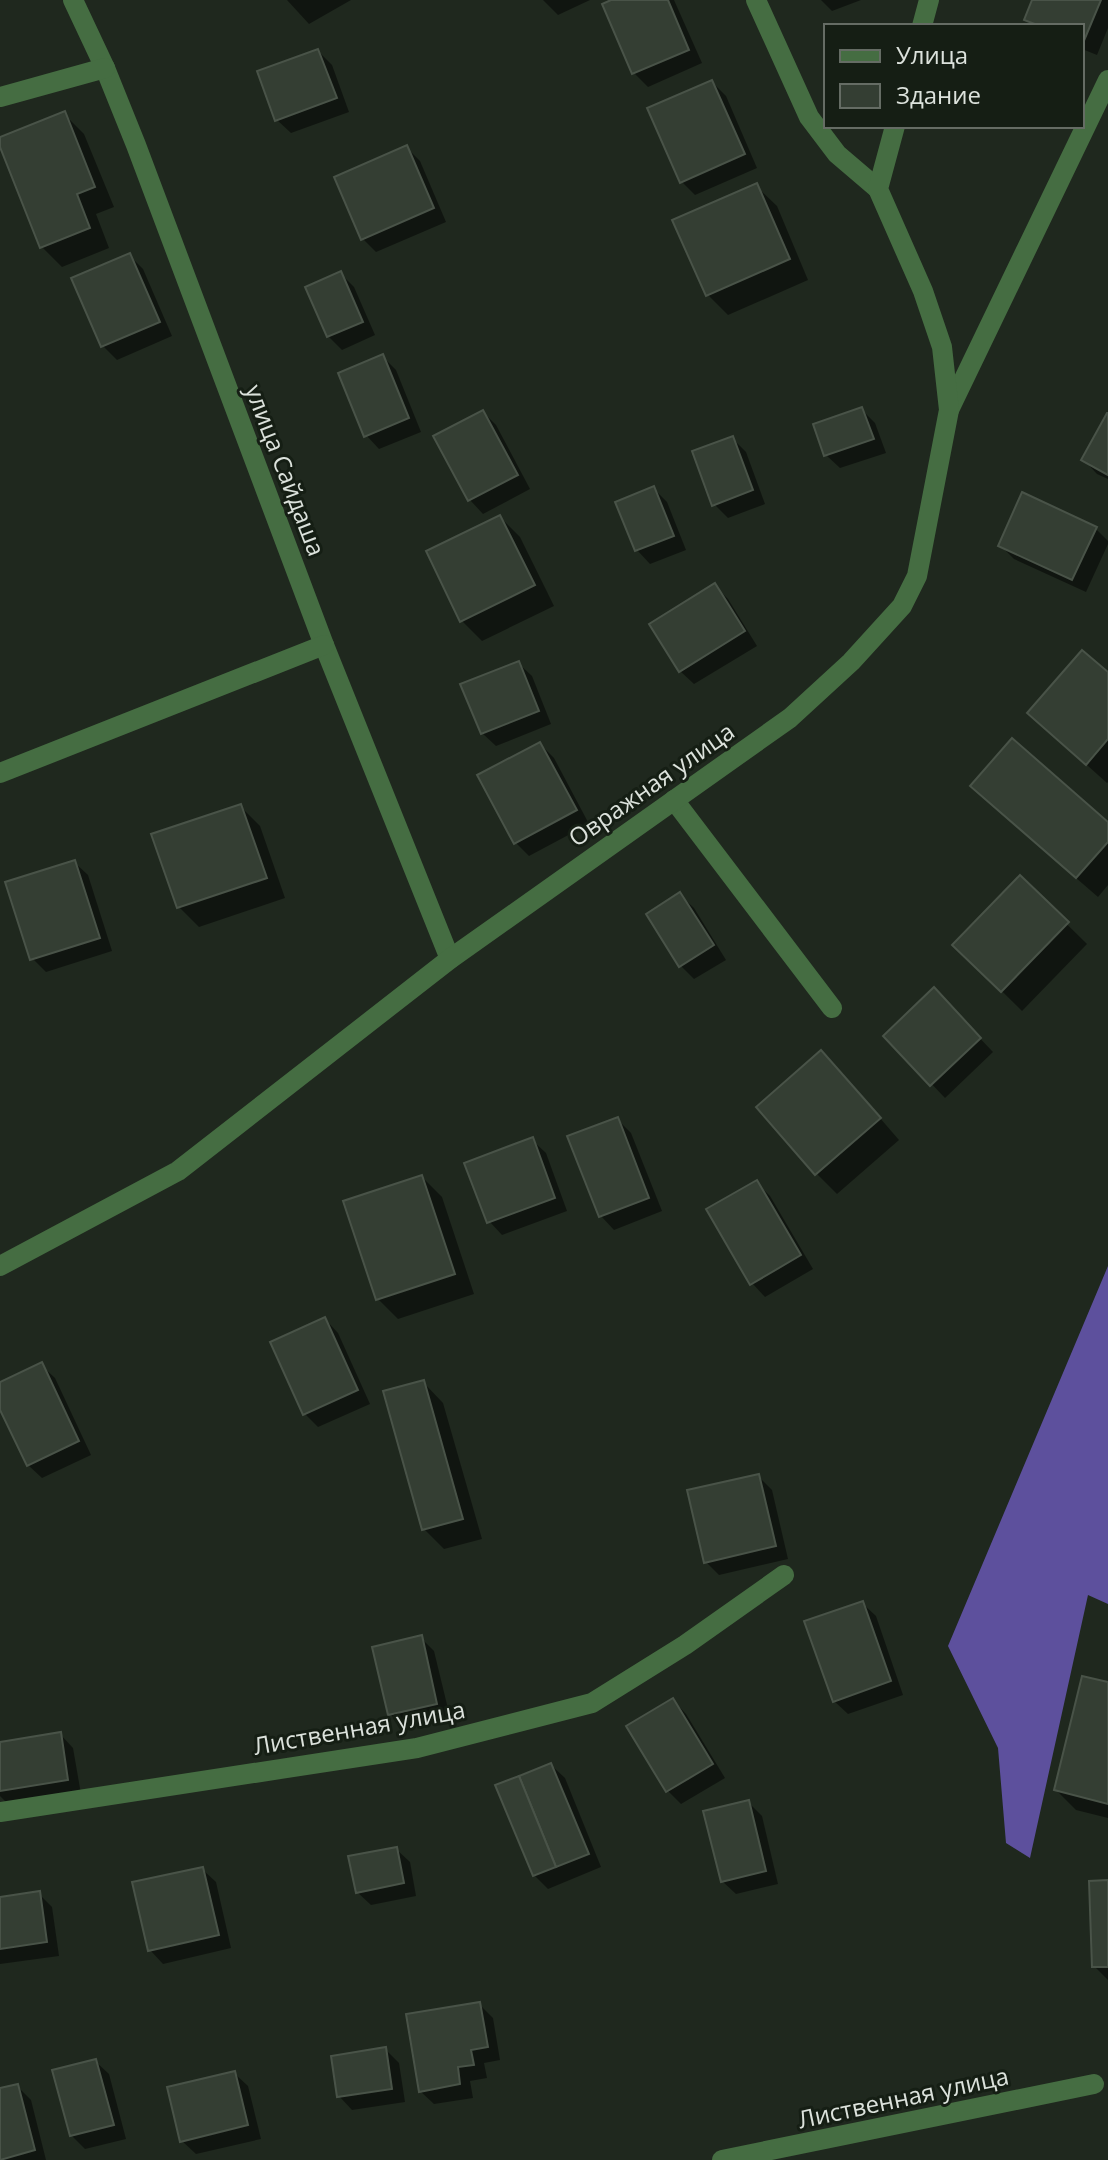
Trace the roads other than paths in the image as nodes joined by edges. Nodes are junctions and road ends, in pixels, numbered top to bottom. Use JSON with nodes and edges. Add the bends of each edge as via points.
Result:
{"nodes":[{"id":1,"x":73,"y":0,"type":"edge"},
{"id":2,"x":756,"y":0,"type":"edge"},
{"id":3,"x":929,"y":0,"type":"edge"},
{"id":4,"x":923,"y":24,"type":"edge"},
{"id":5,"x":105,"y":68,"type":"junction"},
{"id":6,"x":1108,"y":80,"type":"edge"},
{"id":7,"x":0,"y":97,"type":"edge"},
{"id":8,"x":894,"y":128,"type":"edge"},
{"id":9,"x":878,"y":189,"type":"junction"},
{"id":10,"x":949,"y":410,"type":"junction"},
{"id":11,"x":324,"y":645,"type":"junction"},
{"id":12,"x":0,"y":773,"type":"edge"},
{"id":13,"x":674,"y":800,"type":"junction"},
{"id":14,"x":450,"y":959,"type":"junction"},
{"id":15,"x":832,"y":1008,"type":"dead end"},
{"id":16,"x":0,"y":1266,"type":"edge"},
{"id":17,"x":784,"y":1575,"type":"dead end"},
{"id":18,"x":0,"y":1812,"type":"edge"},
{"id":19,"x":1094,"y":2084,"type":"dead end"},
{"id":20,"x":722,"y":2160,"type":"edge"}],
"edges":[{"from":1,"to":5,"type":"street","name":"улица Сайдаша"},
{"from":2,"to":9,"type":"street","via":[[809,117],[837,154]]},
{"from":3,"to":4,"type":"street"},
{"from":5,"to":7,"type":"street"},
{"from":5,"to":11,"type":"street","name":"улица Сайдаша"},
{"from":6,"to":10,"type":"street"},
{"from":8,"to":9,"type":"street"},
{"from":9,"to":10,"type":"street","name":"Овражная улица","via":[[942,347]]},
{"from":10,"to":13,"type":"street","name":"Овражная улица","via":[[917,576],[902,606],[790,718]]},
{"from":11,"to":12,"type":"street"},
{"from":11,"to":14,"type":"street","name":"улица Сайдаша"},
{"from":13,"to":14,"type":"street","name":"Овражная улица"},
{"from":13,"to":15,"type":"street"},
{"from":14,"to":16,"type":"street","name":"Овражная улица","via":[[178,1171]]},
{"from":17,"to":18,"type":"street","name":"Лиственная улица","via":[[592,1703],[417,1748]]},
{"from":19,"to":20,"type":"street","name":"Лиственная улица"}]}
